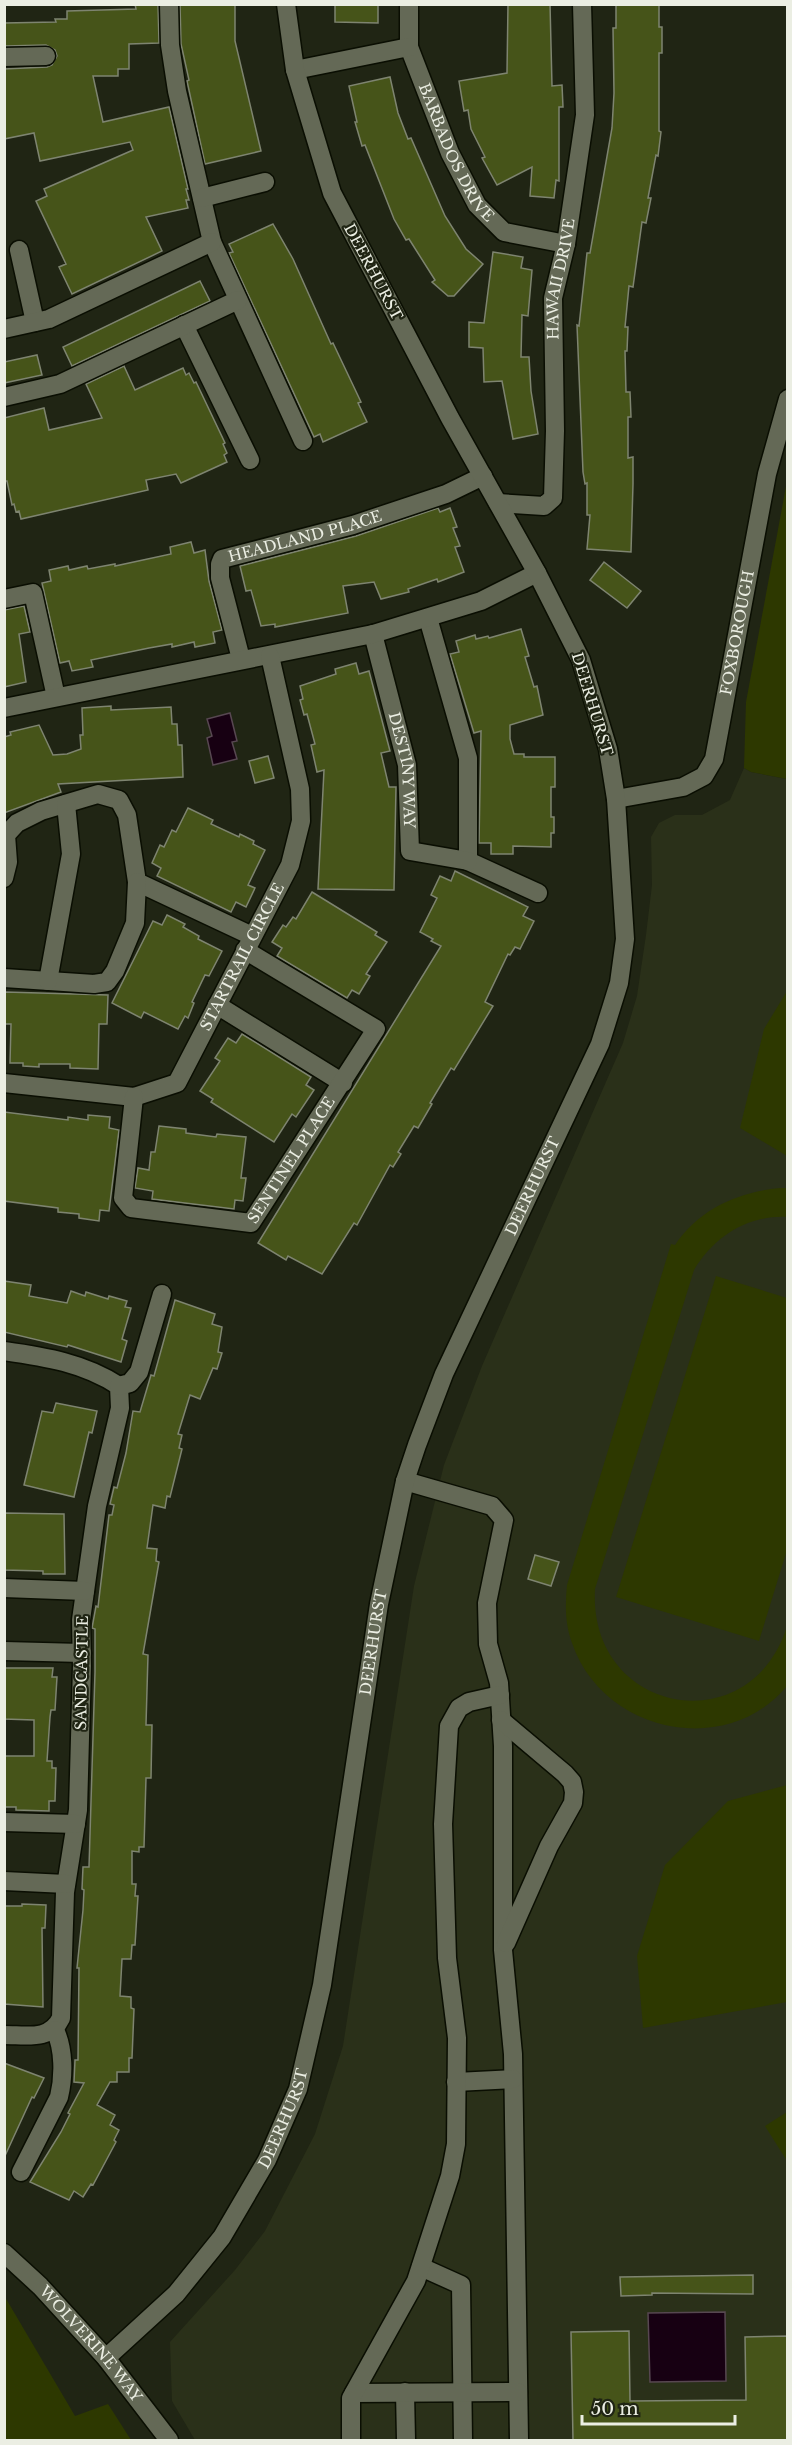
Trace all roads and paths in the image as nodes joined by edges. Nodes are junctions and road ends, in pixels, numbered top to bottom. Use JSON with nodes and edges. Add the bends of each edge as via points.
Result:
{"nodes":[{"id":1,"x":169,"y":4,"type":"edge"},
{"id":2,"x":286,"y":4,"type":"edge"},
{"id":3,"x":409,"y":4,"type":"edge"},
{"id":4,"x":582,"y":4,"type":"edge"},
{"id":5,"x":409,"y":47,"type":"junction"},
{"id":6,"x":46,"y":56,"type":"dead end"},
{"id":7,"x":4,"y":57,"type":"edge"},
{"id":8,"x":295,"y":70,"type":"junction"},
{"id":9,"x":266,"y":182,"type":"dead end"},
{"id":10,"x":202,"y":198,"type":"junction"},
{"id":11,"x":212,"y":242,"type":"junction"},
{"id":12,"x":566,"y":244,"type":"junction"},
{"id":13,"x":19,"y":250,"type":"dead end"},
{"id":14,"x":238,"y":300,"type":"junction"},
{"id":15,"x":35,"y":322,"type":"junction"},
{"id":16,"x":184,"y":325,"type":"junction"},
{"id":17,"x":4,"y":329,"type":"edge"},
{"id":18,"x":4,"y":397,"type":"edge"},
{"id":19,"x":788,"y":399,"type":"edge"},
{"id":20,"x":303,"y":441,"type":"dead end"},
{"id":21,"x":250,"y":460,"type":"dead end"},
{"id":22,"x":483,"y":476,"type":"junction"},
{"id":23,"x":498,"y":503,"type":"junction"},
{"id":24,"x":537,"y":573,"type":"junction"},
{"id":25,"x":4,"y":599,"type":"edge"},
{"id":26,"x":428,"y":618,"type":"junction"},
{"id":27,"x":373,"y":634,"type":"junction"},
{"id":28,"x":270,"y":656,"type":"junction"},
{"id":29,"x":241,"y":659,"type":"junction"},
{"id":30,"x":56,"y":697,"type":"junction"},
{"id":31,"x":4,"y":708,"type":"edge"},
{"id":32,"x":616,"y":799,"type":"junction"},
{"id":33,"x":66,"y":804,"type":"junction"},
{"id":34,"x":468,"y":861,"type":"junction"},
{"id":35,"x":4,"y":878,"type":"edge"},
{"id":36,"x":137,"y":882,"type":"junction"},
{"id":37,"x":538,"y":893,"type":"dead end"},
{"id":38,"x":248,"y":943,"type":"junction"},
{"id":39,"x":4,"y":978,"type":"edge"},
{"id":40,"x":48,"y":981,"type":"junction"},
{"id":41,"x":217,"y":1005,"type":"junction"},
{"id":42,"x":4,"y":1083,"type":"edge"},
{"id":43,"x":343,"y":1083,"type":"junction"},
{"id":44,"x":134,"y":1097,"type":"junction"},
{"id":45,"x":162,"y":1294,"type":"dead end"},
{"id":46,"x":4,"y":1351,"type":"edge"},
{"id":47,"x":119,"y":1386,"type":"junction"},
{"id":48,"x":405,"y":1481,"type":"junction"},
{"id":49,"x":4,"y":1588,"type":"edge"},
{"id":50,"x":85,"y":1591,"type":"junction"},
{"id":51,"x":4,"y":1651,"type":"edge"},
{"id":52,"x":81,"y":1653,"type":"junction"},
{"id":53,"x":500,"y":1695,"type":"junction"},
{"id":54,"x":501,"y":1720,"type":"junction"},
{"id":55,"x":4,"y":1822,"type":"edge"},
{"id":56,"x":76,"y":1824,"type":"junction"},
{"id":57,"x":4,"y":1881,"type":"edge"},
{"id":58,"x":66,"y":1884,"type":"junction"},
{"id":59,"x":503,"y":1950,"type":"junction"},
{"id":60,"x":56,"y":2030,"type":"junction"},
{"id":61,"x":4,"y":2035,"type":"edge"},
{"id":62,"x":513,"y":2079,"type":"junction"},
{"id":63,"x":456,"y":2082,"type":"junction"},
{"id":64,"x":21,"y":2172,"type":"dead end"},
{"id":65,"x":4,"y":2253,"type":"edge"},
{"id":66,"x":421,"y":2267,"type":"junction"},
{"id":67,"x":106,"y":2358,"type":"junction"},
{"id":68,"x":405,"y":2392,"type":"junction"},
{"id":69,"x":463,"y":2392,"type":"junction"},
{"id":70,"x":518,"y":2392,"type":"junction"},
{"id":71,"x":354,"y":2393,"type":"junction"},
{"id":72,"x":170,"y":2440,"type":"edge"},
{"id":73,"x":351,"y":2440,"type":"edge"},
{"id":74,"x":406,"y":2440,"type":"edge"},
{"id":75,"x":464,"y":2440,"type":"edge"},
{"id":76,"x":519,"y":2440,"type":"edge"}],
"edges":[{"from":1,"to":10,"type":"street","via":[[177,92]]},
{"from":2,"to":8,"type":"street","name":"DEERHURST"},
{"from":3,"to":5,"type":"street","name":"BARBADOS DRIVE"},
{"from":4,"to":12,"type":"street","name":"HAWAII DRIVE","via":[[585,115]]},
{"from":5,"to":8,"type":"street"},
{"from":5,"to":12,"type":"street","name":"BARBADOS DRIVE","via":[[450,153],[477,205],[504,232]]},
{"from":6,"to":7,"type":"street"},
{"from":8,"to":22,"type":"street","name":"DEERHURST","via":[[332,193]]},
{"from":9,"to":10,"type":"street"},
{"from":10,"to":11,"type":"street"},
{"from":11,"to":14,"type":"street"},
{"from":11,"to":15,"type":"street","via":[[49,319]]},
{"from":12,"to":23,"type":"street","name":"HAWAII DRIVE","via":[[554,298],[553,498],[544,506]]},
{"from":13,"to":15,"type":"street"},
{"from":14,"to":16,"type":"street"},
{"from":14,"to":20,"type":"street"},
{"from":15,"to":17,"type":"street"},
{"from":16,"to":18,"type":"street","via":[[60,384]]},
{"from":16,"to":21,"type":"street"},
{"from":19,"to":32,"type":"street","name":"FOXBOROUGH","via":[[767,474],[714,759],[704,776],[683,787]]},
{"from":22,"to":23,"type":"street","name":"DEERHURST"},
{"from":22,"to":29,"type":"street","name":"HEADLAND PLACE","via":[[446,494],[353,525],[222,559],[220,578]]},
{"from":23,"to":24,"type":"street","name":"DEERHURST"},
{"from":24,"to":26,"type":"street","via":[[481,601]]},
{"from":24,"to":32,"type":"street","name":"DEERHURST","via":[[581,660],[608,749]]},
{"from":25,"to":30,"type":"street","via":[[33,592]]},
{"from":26,"to":27,"type":"street"},
{"from":26,"to":34,"type":"street","via":[[468,758]]},
{"from":27,"to":28,"type":"street"},
{"from":27,"to":34,"type":"street","name":"DESTINY WAY","via":[[408,765],[410,851]]},
{"from":28,"to":29,"type":"street"},
{"from":28,"to":38,"type":"street","name":"STARTRAIL CIRCLE","via":[[300,789],[301,821],[290,866]]},
{"from":29,"to":30,"type":"street"},
{"from":30,"to":31,"type":"street"},
{"from":32,"to":48,"type":"street","name":"DEERHURST","via":[[626,939],[619,983],[600,1044],[444,1374]]},
{"from":33,"to":35,"type":"street","via":[[41,811],[6,835],[8,862]]},
{"from":33,"to":36,"type":"street","via":[[98,794],[119,800],[128,815]]},
{"from":33,"to":40,"type":"street","via":[[71,854]]},
{"from":34,"to":37,"type":"street","name":"DESTINY WAY"},
{"from":36,"to":38,"type":"street"},
{"from":36,"to":40,"type":"street","via":[[135,923],[107,982]]},
{"from":38,"to":41,"type":"street","name":"STARTRAIL CIRCLE"},
{"from":38,"to":43,"type":"street","name":"SENTINEL PLACE","via":[[376,1029]]},
{"from":39,"to":40,"type":"street"},
{"from":41,"to":43,"type":"street","name":"SENTINEL PLACE"},
{"from":41,"to":44,"type":"street","name":"STARTRAIL CIRCLE","via":[[177,1083]]},
{"from":42,"to":44,"type":"street","name":"STARTRAIL CIRCLE"},
{"from":43,"to":44,"type":"street","name":"SENTINEL PLACE","via":[[251,1223],[131,1209],[123,1198]]},
{"from":45,"to":47,"type":"street","via":[[139,1372],[130,1383]]},
{"from":46,"to":47,"type":"street","via":[[98,1372]]},
{"from":47,"to":50,"type":"street","name":"SANDCASTLE","via":[[120,1408],[97,1506]]},
{"from":48,"to":53,"type":"street","via":[[492,1506],[504,1520],[487,1603],[488,1644]]},
{"from":48,"to":67,"type":"street","name":"DEERHURST","via":[[379,1604],[322,1985],[297,2089],[267,2160],[222,2237],[176,2294]]},
{"from":49,"to":50,"type":"street"},
{"from":50,"to":52,"type":"street","name":"SANDCASTLE"},
{"from":51,"to":52,"type":"street"},
{"from":52,"to":56,"type":"street","name":"SANDCASTLE"},
{"from":53,"to":54,"type":"street"},
{"from":53,"to":63,"type":"street","via":[[469,1702],[459,1708],[449,1725],[443,1824]]},
{"from":54,"to":59,"type":"street"},
{"from":54,"to":59,"type":"street","via":[[565,1774],[574,1792],[573,1803],[549,1846]]},
{"from":55,"to":56,"type":"street"},
{"from":56,"to":58,"type":"street","name":"SANDCASTLE"},
{"from":57,"to":58,"type":"street"},
{"from":58,"to":60,"type":"street","name":"SANDCASTLE","via":[[61,2018]]},
{"from":59,"to":62,"type":"street"},
{"from":60,"to":61,"type":"street","via":[[45,2035]]},
{"from":60,"to":64,"type":"street","via":[[61,2042],[62,2087]]},
{"from":62,"to":63,"type":"street"},
{"from":62,"to":70,"type":"street"},
{"from":63,"to":66,"type":"street","via":[[456,2144],[450,2176]]},
{"from":65,"to":67,"type":"street","name":"WOLVERINE WAY"},
{"from":66,"to":69,"type":"street","via":[[461,2285]]},
{"from":66,"to":71,"type":"street"},
{"from":67,"to":72,"type":"street","name":"WOLVERINE WAY"},
{"from":68,"to":69,"type":"street"},
{"from":68,"to":71,"type":"street"},
{"from":68,"to":74,"type":"street"},
{"from":69,"to":70,"type":"street"},
{"from":69,"to":75,"type":"street"},
{"from":70,"to":76,"type":"street"},
{"from":71,"to":73,"type":"street"}]}
